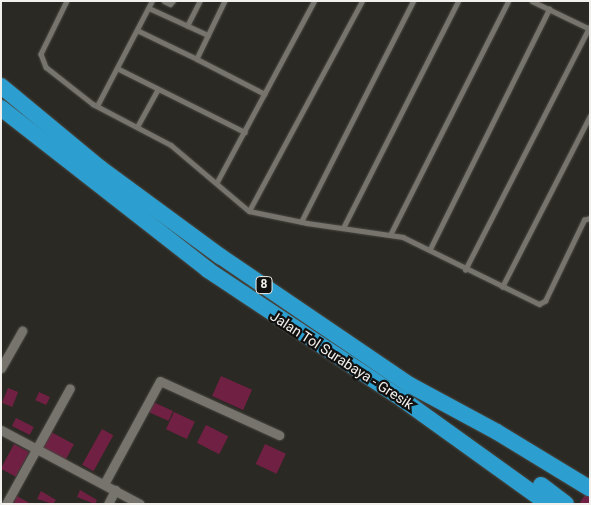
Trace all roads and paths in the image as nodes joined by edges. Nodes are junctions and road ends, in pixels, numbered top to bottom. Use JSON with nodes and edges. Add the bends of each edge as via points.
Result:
{"nodes":[{"id":1,"x":67,"y":1,"type":"edge"},
{"id":2,"x":152,"y":1,"type":"edge"},
{"id":3,"x":164,"y":1,"type":"edge"},
{"id":4,"x":173,"y":1,"type":"edge"},
{"id":5,"x":200,"y":1,"type":"edge"},
{"id":6,"x":225,"y":1,"type":"edge"},
{"id":7,"x":314,"y":1,"type":"edge"},
{"id":8,"x":362,"y":1,"type":"edge"},
{"id":9,"x":413,"y":1,"type":"edge"},
{"id":10,"x":458,"y":1,"type":"edge"},
{"id":11,"x":508,"y":1,"type":"edge"},
{"id":12,"x":532,"y":1,"type":"edge"},
{"id":13,"x":149,"y":8,"type":"junction"},
{"id":14,"x":549,"y":9,"type":"junction"},
{"id":15,"x":187,"y":26,"type":"junction"},
{"id":16,"x":589,"y":29,"type":"edge"},
{"id":17,"x":137,"y":30,"type":"junction"},
{"id":18,"x":208,"y":35,"type":"junction"},
{"id":19,"x":197,"y":59,"type":"junction"},
{"id":20,"x":117,"y":68,"type":"junction"},
{"id":21,"x":1,"y":86,"type":"edge"},
{"id":22,"x":158,"y":89,"type":"junction"},
{"id":23,"x":265,"y":94,"type":"junction"},
{"id":24,"x":96,"y":106,"type":"junction"},
{"id":25,"x":1,"y":108,"type":"edge"},
{"id":26,"x":590,"y":116,"type":"edge"},
{"id":27,"x":137,"y":127,"type":"junction"},
{"id":28,"x":244,"y":132,"type":"junction"},
{"id":29,"x":217,"y":182,"type":"junction"},
{"id":30,"x":249,"y":211,"type":"junction"},
{"id":31,"x":589,"y":217,"type":"edge"},
{"id":32,"x":301,"y":222,"type":"junction"},
{"id":33,"x":343,"y":228,"type":"junction"},
{"id":34,"x":390,"y":235,"type":"junction"},
{"id":35,"x":430,"y":250,"type":"junction"},
{"id":36,"x":465,"y":270,"type":"junction"},
{"id":37,"x":502,"y":287,"type":"junction"},
{"id":38,"x":22,"y":331,"type":"dead end"},
{"id":39,"x":1,"y":368,"type":"edge"},
{"id":40,"x":410,"y":385,"type":"junction"},
{"id":41,"x":70,"y":388,"type":"dead end"},
{"id":42,"x":1,"y":430,"type":"edge"},
{"id":43,"x":279,"y":435,"type":"dead end"},
{"id":44,"x":37,"y":450,"type":"junction"},
{"id":45,"x":104,"y":484,"type":"junction"},
{"id":46,"x":589,"y":488,"type":"edge"},
{"id":47,"x":115,"y":490,"type":"junction"},
{"id":48,"x":6,"y":504,"type":"edge"},
{"id":49,"x":108,"y":504,"type":"edge"},
{"id":50,"x":140,"y":504,"type":"edge"},
{"id":51,"x":548,"y":504,"type":"edge"},
{"id":52,"x":566,"y":504,"type":"edge"}],
"edges":[{"from":1,"to":24,"type":"lane","via":[[41,54],[42,61]]},
{"from":2,"to":13,"type":"lane"},
{"from":3,"to":4,"type":"lane","via":[[170,4]]},
{"from":5,"to":15,"type":"lane"},
{"from":6,"to":18,"type":"lane"},
{"from":7,"to":23,"type":"lane"},
{"from":8,"to":30,"type":"lane"},
{"from":9,"to":32,"type":"lane"},
{"from":10,"to":33,"type":"lane"},
{"from":11,"to":34,"type":"lane"},
{"from":12,"to":14,"type":"lane"},
{"from":13,"to":15,"type":"lane"},
{"from":13,"to":17,"type":"lane"},
{"from":14,"to":16,"type":"lane"},
{"from":14,"to":35,"type":"lane"},
{"from":15,"to":18,"type":"lane"},
{"from":16,"to":36,"type":"lane"},
{"from":17,"to":19,"type":"lane"},
{"from":17,"to":20,"type":"lane"},
{"from":18,"to":19,"type":"lane"},
{"from":19,"to":23,"type":"lane"},
{"from":20,"to":22,"type":"lane"},
{"from":20,"to":24,"type":"lane"},
{"from":21,"to":40,"type":"highway","name":"Jalan Tol Surabaya - Gresik","number":"8","via":[[100,168],[220,256]]},
{"from":22,"to":27,"type":"lane"},
{"from":22,"to":28,"type":"lane"},
{"from":23,"to":28,"type":"lane"},
{"from":24,"to":27,"type":"lane"},
{"from":25,"to":51,"type":"highway","name":"Jalan Tol Surabaya - Gresik","number":"8","via":[[208,270],[402,399]]},
{"from":26,"to":37,"type":"lane"},
{"from":27,"to":29,"type":"lane","via":[[171,145]]},
{"from":28,"to":29,"type":"lane"},
{"from":29,"to":30,"type":"lane"},
{"from":30,"to":32,"type":"lane"},
{"from":31,"to":37,"type":"lane","via":[[584,220],[545,301],[536,303]]},
{"from":32,"to":33,"type":"lane"},
{"from":33,"to":34,"type":"lane"},
{"from":34,"to":35,"type":"lane","via":[[403,237]]},
{"from":35,"to":36,"type":"lane"},
{"from":36,"to":37,"type":"lane"},
{"from":38,"to":39,"type":"street"},
{"from":40,"to":46,"type":"highway","name":"Jalan Tol Surabaya - Gresik","number":"8","via":[[497,432]]},
{"from":40,"to":52,"type":"highway","name":"Jalan Tol Surabaya - Gresik","number":"8","via":[[447,418]]},
{"from":41,"to":44,"type":"street"},
{"from":42,"to":44,"type":"street"},
{"from":43,"to":45,"type":"street","via":[[160,381]]},
{"from":44,"to":45,"type":"street"},
{"from":44,"to":48,"type":"street"},
{"from":45,"to":47,"type":"street"},
{"from":47,"to":49,"type":"street"},
{"from":47,"to":50,"type":"street"}]}
